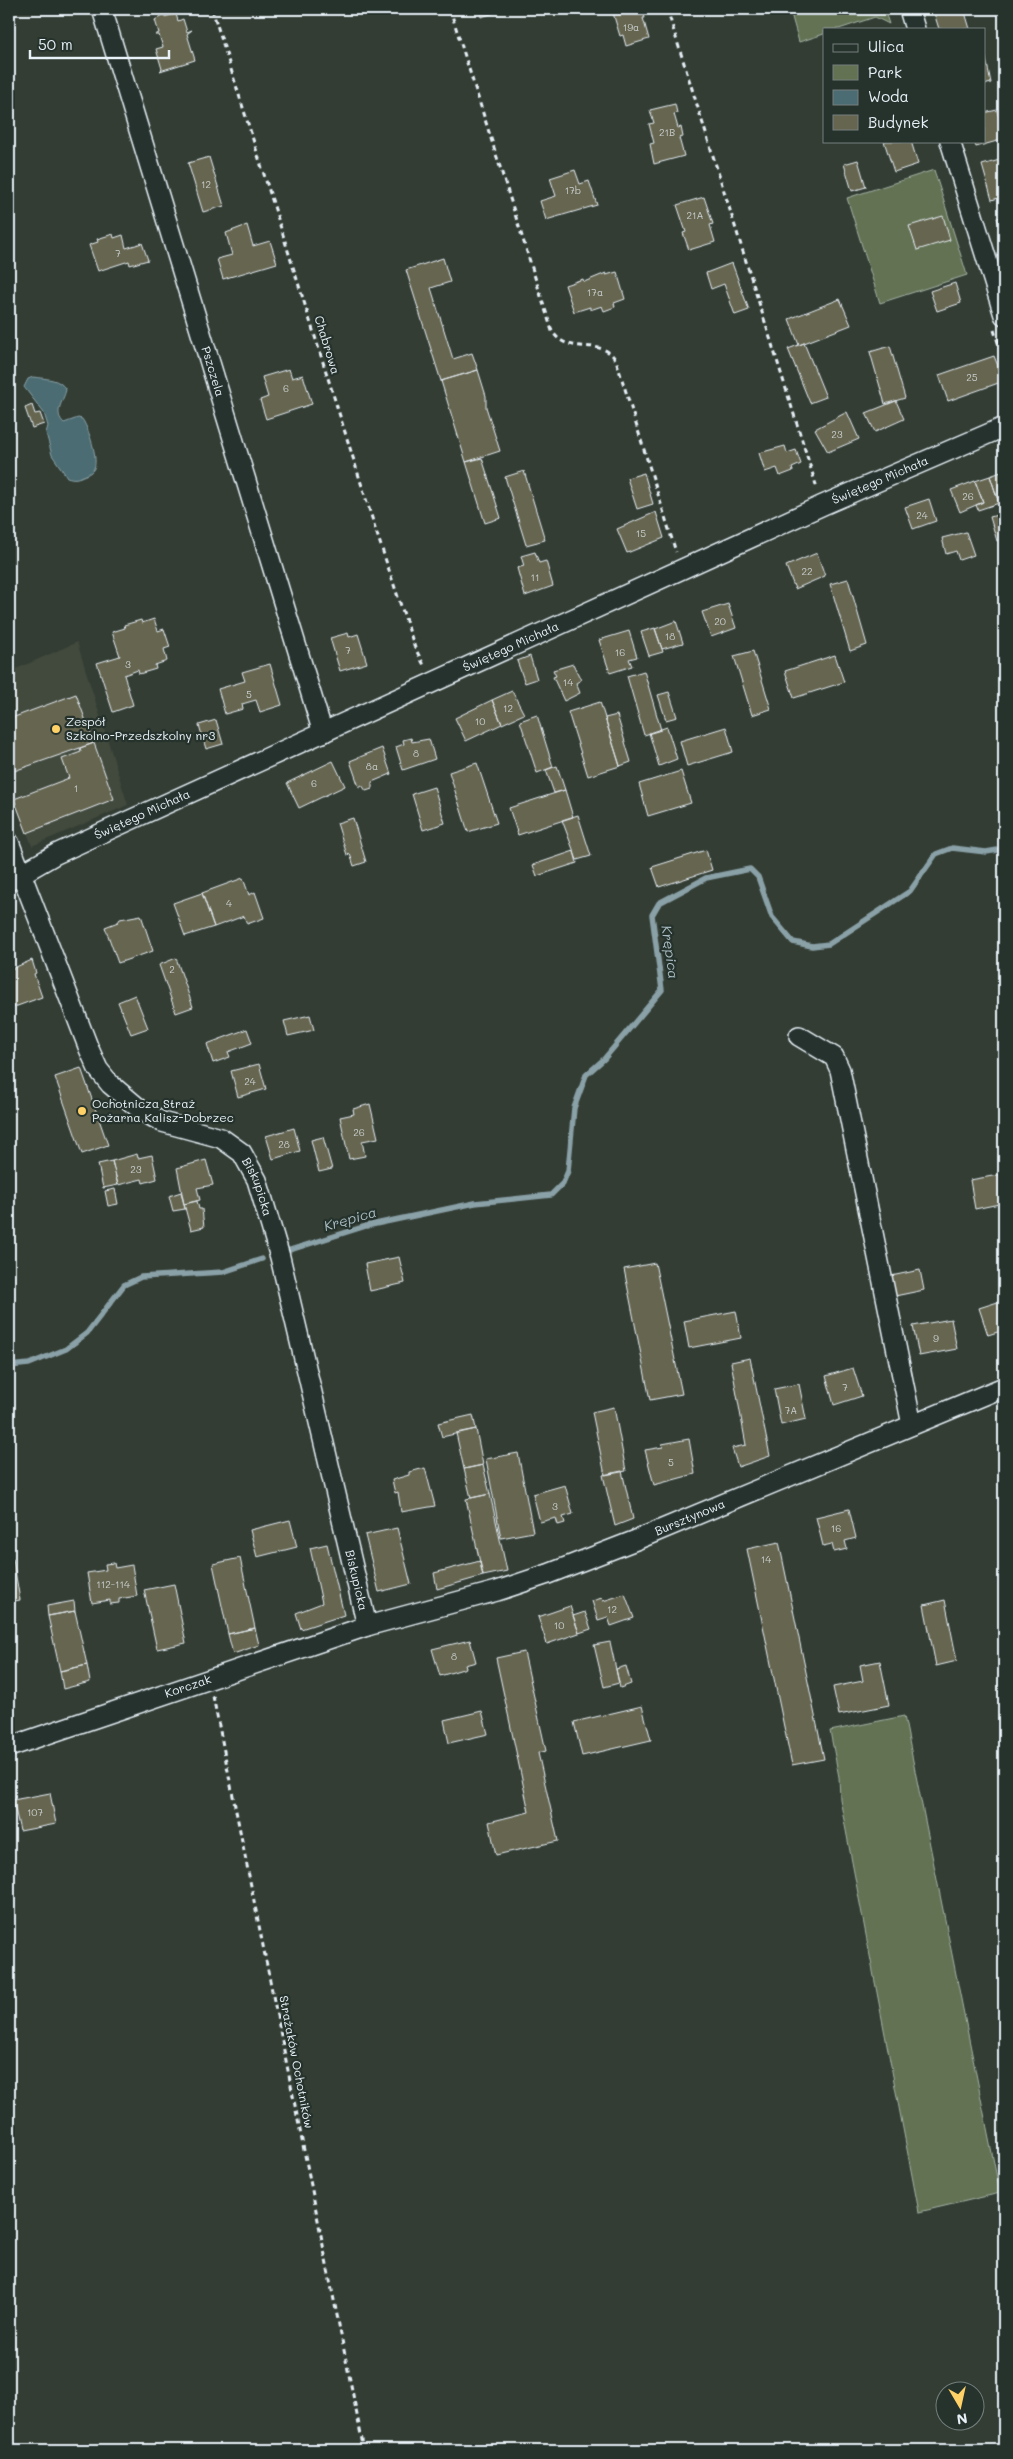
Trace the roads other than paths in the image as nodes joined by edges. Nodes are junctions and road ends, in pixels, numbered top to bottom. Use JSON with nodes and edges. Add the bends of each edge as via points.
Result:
{"nodes":[{"id":1,"x":102,"y":9,"type":"edge"},
{"id":2,"x":909,"y":9,"type":"edge"},
{"id":3,"x":915,"y":28,"type":"edge"},
{"id":4,"x":950,"y":142,"type":"edge"},
{"id":5,"x":1004,"y":315,"type":"edge"},
{"id":6,"x":1004,"y":427,"type":"edge"},
{"id":7,"x":324,"y":733,"type":"junction"},
{"id":8,"x":9,"y":842,"type":"edge"},
{"id":9,"x":15,"y":877,"type":"edge"},
{"id":10,"x":799,"y":1036,"type":"dead end"},
{"id":11,"x":1004,"y":1387,"type":"edge"},
{"id":12,"x":912,"y":1425,"type":"junction"},
{"id":13,"x":367,"y":1626,"type":"junction"},
{"id":14,"x":9,"y":1747,"type":"edge"}],
"edges":[{"from":1,"to":7,"type":"street","name":"Pszczela"},
{"from":2,"to":3,"type":"street"},
{"from":4,"to":5,"type":"street"},
{"from":6,"to":7,"type":"street","name":"Świętego Michała","via":[[823,505]]},
{"from":7,"to":9,"type":"street","name":"Świętego Michała","via":[[56,854]]},
{"from":8,"to":9,"type":"street","name":"Biskupicka"},
{"from":9,"to":13,"type":"street","name":"Biskupicka","via":[[88,1049],[110,1084],[142,1111],[162,1122],[209,1134],[232,1144],[252,1167],[280,1256]]},
{"from":10,"to":12,"type":"street","via":[[834,1057],[840,1070]]},
{"from":11,"to":12,"type":"street","name":"Bursztynowa"},
{"from":12,"to":13,"type":"street","name":"Bursztynowa","via":[[548,1574]]},
{"from":13,"to":14,"type":"street","name":"Korczak"}]}
